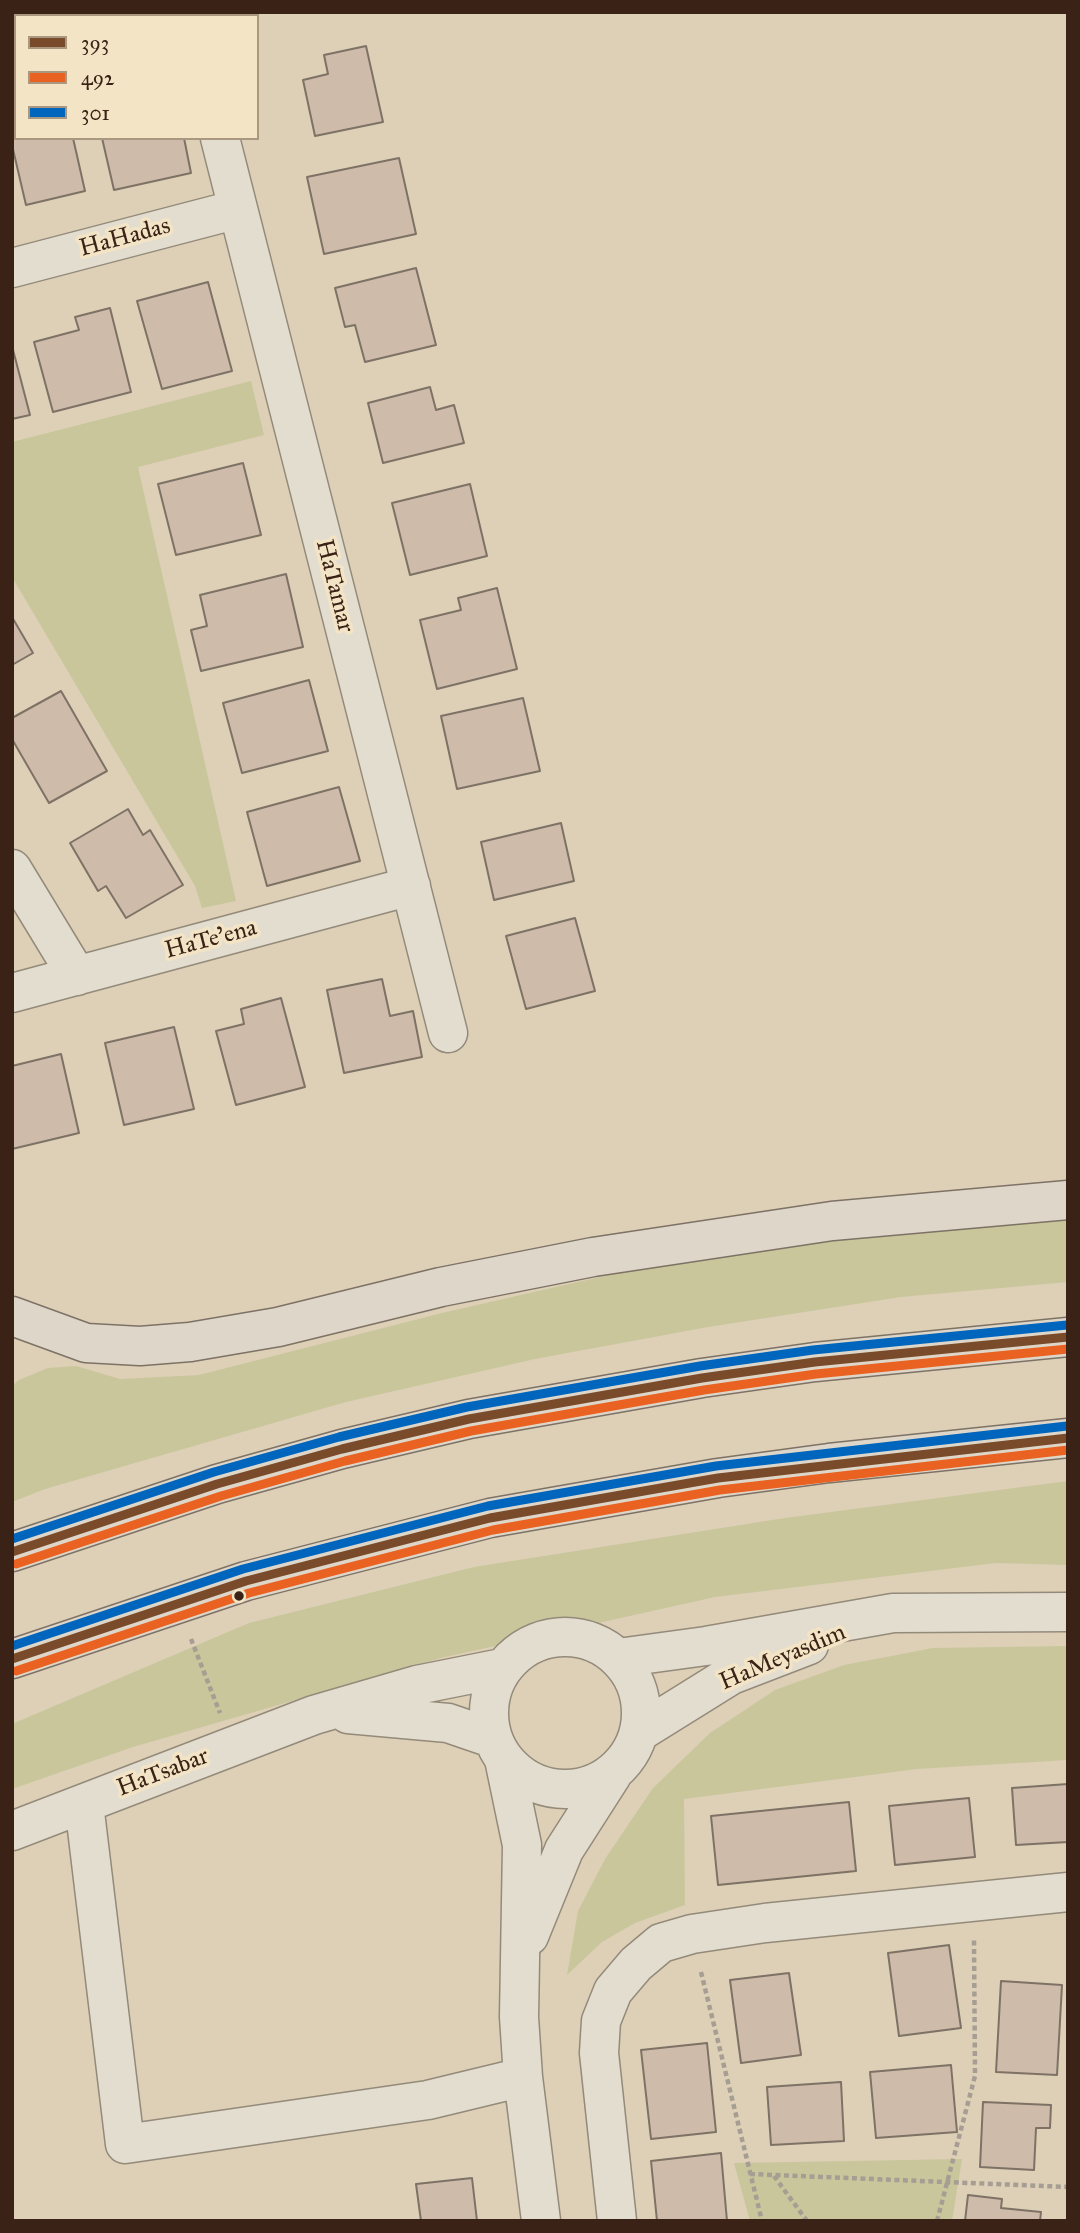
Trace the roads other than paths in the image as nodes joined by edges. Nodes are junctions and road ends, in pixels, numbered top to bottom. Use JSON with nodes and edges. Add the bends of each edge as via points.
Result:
{"nodes":[{"id":1,"x":221,"y":140,"type":"edge"},
{"id":2,"x":238,"y":209,"type":"junction"},
{"id":3,"x":12,"y":268,"type":"edge"},
{"id":4,"x":12,"y":869,"type":"edge"},
{"id":5,"x":411,"y":886,"type":"junction"},
{"id":6,"x":77,"y":976,"type":"junction"},
{"id":7,"x":12,"y":993,"type":"edge"},
{"id":8,"x":448,"y":1033,"type":"dead end"},
{"id":9,"x":1068,"y":1200,"type":"edge"},
{"id":10,"x":12,"y":1316,"type":"edge"},
{"id":11,"x":1068,"y":1337,"type":"edge"},
{"id":12,"x":1068,"y":1438,"type":"edge"},
{"id":13,"x":12,"y":1552,"type":"edge"},
{"id":14,"x":1068,"y":1612,"type":"edge"},
{"id":15,"x":892,"y":1613,"type":"junction"},
{"id":16,"x":618,"y":1658,"type":"junction"},
{"id":17,"x":12,"y":1659,"type":"edge"},
{"id":18,"x":502,"y":1668,"type":"junction"},
{"id":19,"x":314,"y":1716,"type":"junction"},
{"id":20,"x":640,"y":1731,"type":"junction"},
{"id":21,"x":498,"y":1749,"type":"junction"},
{"id":22,"x":612,"y":1775,"type":"junction"},
{"id":23,"x":85,"y":1804,"type":"junction"},
{"id":24,"x":12,"y":1831,"type":"edge"},
{"id":25,"x":1068,"y":1892,"type":"edge"},
{"id":26,"x":521,"y":1954,"type":"junction"},
{"id":27,"x":523,"y":2077,"type":"junction"},
{"id":28,"x":541,"y":2221,"type":"edge"},
{"id":29,"x":617,"y":2221,"type":"edge"}],
"edges":[{"from":1,"to":2,"type":"street","name":"HaTamar"},
{"from":2,"to":3,"type":"street","name":"HaHadas"},
{"from":2,"to":5,"type":"street","name":"HaTamar"},
{"from":4,"to":6,"type":"street"},
{"from":5,"to":6,"type":"street","name":"HaTe'ena"},
{"from":5,"to":8,"type":"street","name":"HaTamar"},
{"from":6,"to":7,"type":"street","name":"HaTe'ena"},
{"from":9,"to":10,"type":"main road","via":[[832,1221],[593,1257],[190,1342],[140,1346],[86,1343]]},
{"from":11,"to":13,"type":"main road","via":[[815,1362],[469,1419],[217,1484]]},
{"from":12,"to":17,"type":"main road","via":[[828,1462],[490,1518],[176,1603]]},
{"from":14,"to":15,"type":"street","name":"HaMeyasdim"},
{"from":15,"to":16,"type":"street","name":"HaMeyasdim"},
{"from":15,"to":20,"type":"street","name":"HaMeyasdim","via":[[731,1675]]},
{"from":16,"to":18,"type":"street","via":[[597,1643],[571,1636],[545,1639],[521,1650]]},
{"from":16,"to":20,"type":"street","via":[[634,1679],[642,1704]]},
{"from":18,"to":19,"type":"street","name":"HaTsabar","via":[[417,1685]]},
{"from":18,"to":21,"type":"street","via":[[491,1690],[488,1714]]},
{"from":19,"to":21,"type":"street","name":"HaTsabar","via":[[363,1714],[448,1723]]},
{"from":19,"to":23,"type":"street","name":"HaTsabar"},
{"from":20,"to":22,"type":"street","via":[[630,1755]]},
{"from":21,"to":22,"type":"street","via":[[521,1776],[543,1787],[591,1786]]},
{"from":21,"to":26,"type":"street","via":[[522,1845]]},
{"from":22,"to":26,"type":"street","via":[[564,1850]]},
{"from":23,"to":24,"type":"street","name":"HaTsabar"},
{"from":23,"to":27,"type":"street","via":[[125,2144],[428,2100]]},
{"from":25,"to":29,"type":"street","via":[[692,1934],[661,1943],[613,1991],[601,2021],[599,2053]]},
{"from":26,"to":27,"type":"street"},
{"from":27,"to":28,"type":"street"}]}
